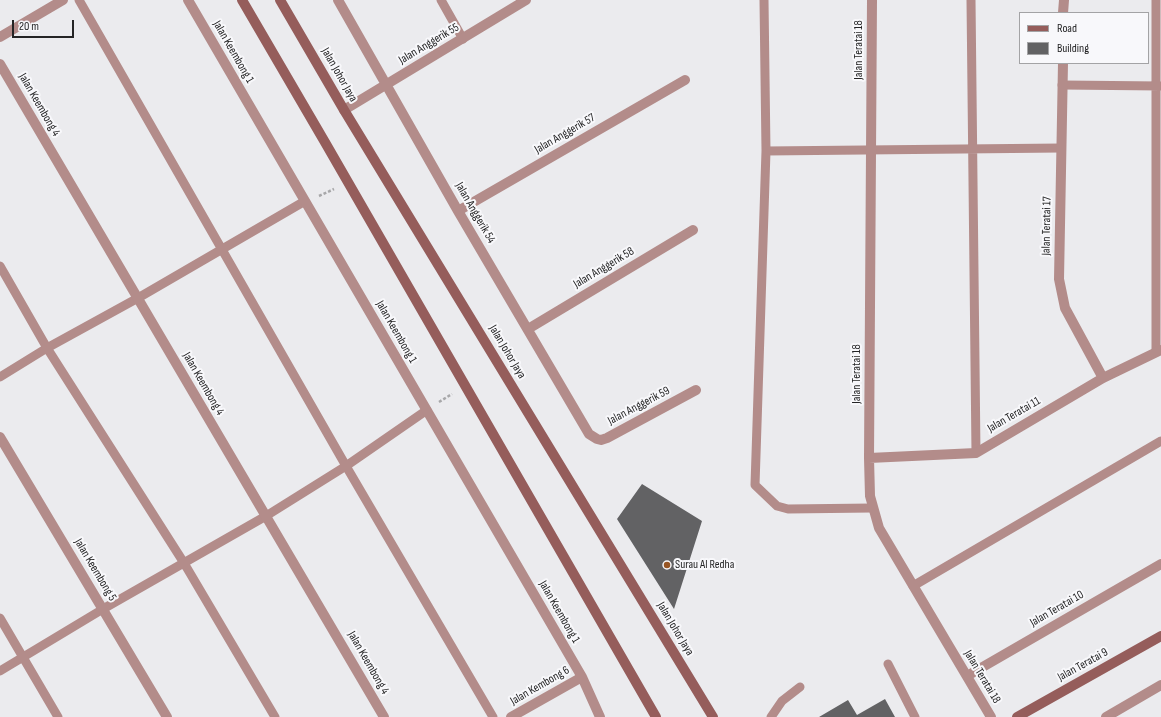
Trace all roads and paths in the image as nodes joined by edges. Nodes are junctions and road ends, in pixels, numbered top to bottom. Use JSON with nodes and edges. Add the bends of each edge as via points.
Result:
{"nodes":[{"id":1,"x":63,"y":0,"type":"edge"},
{"id":2,"x":79,"y":0,"type":"edge"},
{"id":3,"x":188,"y":0,"type":"edge"},
{"id":4,"x":242,"y":0,"type":"edge"},
{"id":5,"x":280,"y":0,"type":"edge"},
{"id":6,"x":338,"y":0,"type":"edge"},
{"id":7,"x":441,"y":0,"type":"edge"},
{"id":8,"x":526,"y":0,"type":"edge"},
{"id":9,"x":764,"y":0,"type":"edge"},
{"id":10,"x":872,"y":0,"type":"edge"},
{"id":11,"x":971,"y":0,"type":"edge"},
{"id":12,"x":1064,"y":0,"type":"edge"},
{"id":13,"x":1156,"y":0,"type":"edge"},
{"id":14,"x":1063,"y":12,"type":"edge"},
{"id":15,"x":0,"y":37,"type":"edge"},
{"id":16,"x":463,"y":39,"type":"junction"},
{"id":17,"x":0,"y":64,"type":"edge"},
{"id":18,"x":1062,"y":64,"type":"edge"},
{"id":19,"x":685,"y":80,"type":"dead end"},
{"id":20,"x":387,"y":85,"type":"junction"},
{"id":21,"x":1062,"y":85,"type":"junction"},
{"id":22,"x":1158,"y":86,"type":"edge"},
{"id":23,"x":344,"y":110,"type":"junction"},
{"id":24,"x":1061,"y":148,"type":"junction"},
{"id":25,"x":973,"y":149,"type":"junction"},
{"id":26,"x":871,"y":150,"type":"junction"},
{"id":27,"x":766,"y":151,"type":"junction"},
{"id":28,"x":349,"y":183,"type":"junction"},
{"id":29,"x":305,"y":201,"type":"junction"},
{"id":30,"x":458,"y":211,"type":"junction"},
{"id":31,"x":693,"y":230,"type":"dead end"},
{"id":32,"x":221,"y":250,"type":"junction"},
{"id":33,"x":0,"y":266,"type":"edge"},
{"id":34,"x":138,"y":298,"type":"junction"},
{"id":35,"x":528,"y":329,"type":"junction"},
{"id":36,"x":47,"y":348,"type":"junction"},
{"id":37,"x":1159,"y":351,"type":"edge"},
{"id":38,"x":0,"y":377,"type":"edge"},
{"id":39,"x":1104,"y":378,"type":"junction"},
{"id":40,"x":466,"y":386,"type":"junction"},
{"id":41,"x":696,"y":390,"type":"dead end"},
{"id":42,"x":427,"y":410,"type":"junction"},
{"id":43,"x":0,"y":437,"type":"edge"},
{"id":44,"x":592,"y":437,"type":"joint"},
{"id":45,"x":1161,"y":441,"type":"edge"},
{"id":46,"x":976,"y":453,"type":"junction"},
{"id":47,"x":869,"y":458,"type":"junction"},
{"id":48,"x":346,"y":466,"type":"junction"},
{"id":49,"x":872,"y":508,"type":"junction"},
{"id":50,"x":266,"y":516,"type":"junction"},
{"id":51,"x":184,"y":563,"type":"junction"},
{"id":52,"x":1161,"y":564,"type":"edge"},
{"id":53,"x":913,"y":586,"type":"junction"},
{"id":54,"x":103,"y":609,"type":"junction"},
{"id":55,"x":0,"y":618,"type":"edge"},
{"id":56,"x":1161,"y":636,"type":"edge"},
{"id":57,"x":22,"y":657,"type":"junction"},
{"id":58,"x":888,"y":664,"type":"dead end"},
{"id":59,"x":0,"y":671,"type":"edge"},
{"id":60,"x":967,"y":676,"type":"junction"},
{"id":61,"x":582,"y":677,"type":"junction"},
{"id":62,"x":1161,"y":685,"type":"edge"},
{"id":63,"x":800,"y":687,"type":"dead end"},
{"id":64,"x":58,"y":717,"type":"edge"},
{"id":65,"x":167,"y":717,"type":"edge"},
{"id":66,"x":275,"y":717,"type":"edge"},
{"id":67,"x":384,"y":717,"type":"edge"},
{"id":68,"x":493,"y":717,"type":"edge"},
{"id":69,"x":511,"y":717,"type":"edge"},
{"id":70,"x":600,"y":717,"type":"edge"},
{"id":71,"x":656,"y":717,"type":"edge"},
{"id":72,"x":713,"y":717,"type":"edge"},
{"id":73,"x":771,"y":717,"type":"edge"},
{"id":74,"x":915,"y":717,"type":"edge"},
{"id":75,"x":991,"y":717,"type":"edge"},
{"id":76,"x":1017,"y":717,"type":"edge"},
{"id":77,"x":1106,"y":717,"type":"edge"}],
"edges":[{"from":1,"to":15,"type":"street"},
{"from":2,"to":32,"type":"lane"},
{"from":3,"to":29,"type":"street","name":"Jalan Keembong 1"},
{"from":4,"to":28,"type":"main road"},
{"from":5,"to":23,"type":"main road","name":"Jalan Johor Jaya"},
{"from":6,"to":20,"type":"street","name":"Jalan Anggerik 54"},
{"from":7,"to":16,"type":"lane"},
{"from":8,"to":16,"type":"street","name":"Jalan Anggerik 55"},
{"from":9,"to":27,"type":"lane"},
{"from":10,"to":26,"type":"street","name":"Jalan Teratai 18"},
{"from":11,"to":25,"type":"lane"},
{"from":12,"to":14,"type":"street"},
{"from":13,"to":22,"type":"lane"},
{"from":16,"to":20,"type":"street","name":"Jalan Anggerik 55"},
{"from":17,"to":34,"type":"street","name":"Jalan Keembong 4"},
{"from":18,"to":21,"type":"street","name":"Jalan Teratai 17"},
{"from":19,"to":30,"type":"street","name":"Jalan Anggerik 57"},
{"from":20,"to":23,"type":"street","name":"Jalan Anggerik 55"},
{"from":20,"to":30,"type":"street","name":"Jalan Anggerik 54"},
{"from":21,"to":22,"type":"lane"},
{"from":21,"to":24,"type":"street","name":"Jalan Teratai 17"},
{"from":22,"to":37,"type":"lane"},
{"from":23,"to":72,"type":"main road","name":"Jalan Johor Jaya"},
{"from":24,"to":25,"type":"lane"},
{"from":24,"to":39,"type":"street","name":"Jalan Teratai 17","via":[[1059,279],[1065,308]]},
{"from":25,"to":26,"type":"lane"},
{"from":25,"to":46,"type":"lane"},
{"from":26,"to":27,"type":"lane"},
{"from":26,"to":47,"type":"street","name":"Jalan Teratai 18"},
{"from":27,"to":49,"type":"lane","via":[[755,485],[777,506],[788,509]]},
{"from":28,"to":29,"type":"path"},
{"from":28,"to":40,"type":"main road"},
{"from":29,"to":32,"type":"lane"},
{"from":29,"to":42,"type":"street","name":"Jalan Keembong 1"},
{"from":30,"to":35,"type":"street","name":"Jalan Anggerik 54"},
{"from":31,"to":35,"type":"street","name":"Jalan Anggerik 58"},
{"from":32,"to":34,"type":"lane"},
{"from":32,"to":48,"type":"lane"},
{"from":33,"to":36,"type":"lane"},
{"from":34,"to":36,"type":"lane"},
{"from":34,"to":50,"type":"street","name":"Jalan Keembong 4"},
{"from":35,"to":44,"type":"street","name":"Jalan Anggerik 54"},
{"from":36,"to":38,"type":"lane"},
{"from":36,"to":51,"type":"lane"},
{"from":37,"to":39,"type":"street","name":"Jalan Teratai 11"},
{"from":39,"to":46,"type":"street","name":"Jalan Teratai 11"},
{"from":40,"to":42,"type":"path"},
{"from":40,"to":71,"type":"main road"},
{"from":41,"to":44,"type":"street","name":"Jalan Anggerik 59","via":[[607,438],[601,440]]},
{"from":42,"to":48,"type":"lane"},
{"from":42,"to":61,"type":"street","name":"Jalan Keembong 1"},
{"from":43,"to":54,"type":"street","name":"Jalan Keembong 5"},
{"from":45,"to":53,"type":"lane"},
{"from":46,"to":47,"type":"street","name":"Jalan Teratai 11"},
{"from":47,"to":49,"type":"street","name":"Jalan Teratai 18"},
{"from":48,"to":50,"type":"lane"},
{"from":48,"to":68,"type":"lane"},
{"from":49,"to":53,"type":"street","name":"Jalan Teratai 18","via":[[879,528]]},
{"from":50,"to":51,"type":"lane"},
{"from":50,"to":67,"type":"street","name":"Jalan Keembong 4"},
{"from":51,"to":54,"type":"lane"},
{"from":51,"to":66,"type":"lane"},
{"from":52,"to":60,"type":"street","name":"Jalan Teratai 10"},
{"from":53,"to":60,"type":"street","name":"Jalan Teratai 18"},
{"from":54,"to":57,"type":"lane"},
{"from":54,"to":65,"type":"street","name":"Jalan Keembong 5"},
{"from":55,"to":57,"type":"lane"},
{"from":56,"to":76,"type":"main road","name":"Jalan Teratai 9"},
{"from":57,"to":59,"type":"lane"},
{"from":57,"to":64,"type":"lane"},
{"from":58,"to":74,"type":"lane"},
{"from":60,"to":75,"type":"street","name":"Jalan Teratai 18"},
{"from":61,"to":69,"type":"street","name":"Jalan Kembong 6"},
{"from":61,"to":70,"type":"street","name":"Jalan Keembong 1"},
{"from":62,"to":77,"type":"street"},
{"from":63,"to":73,"type":"lane","via":[[782,701]]}]}
